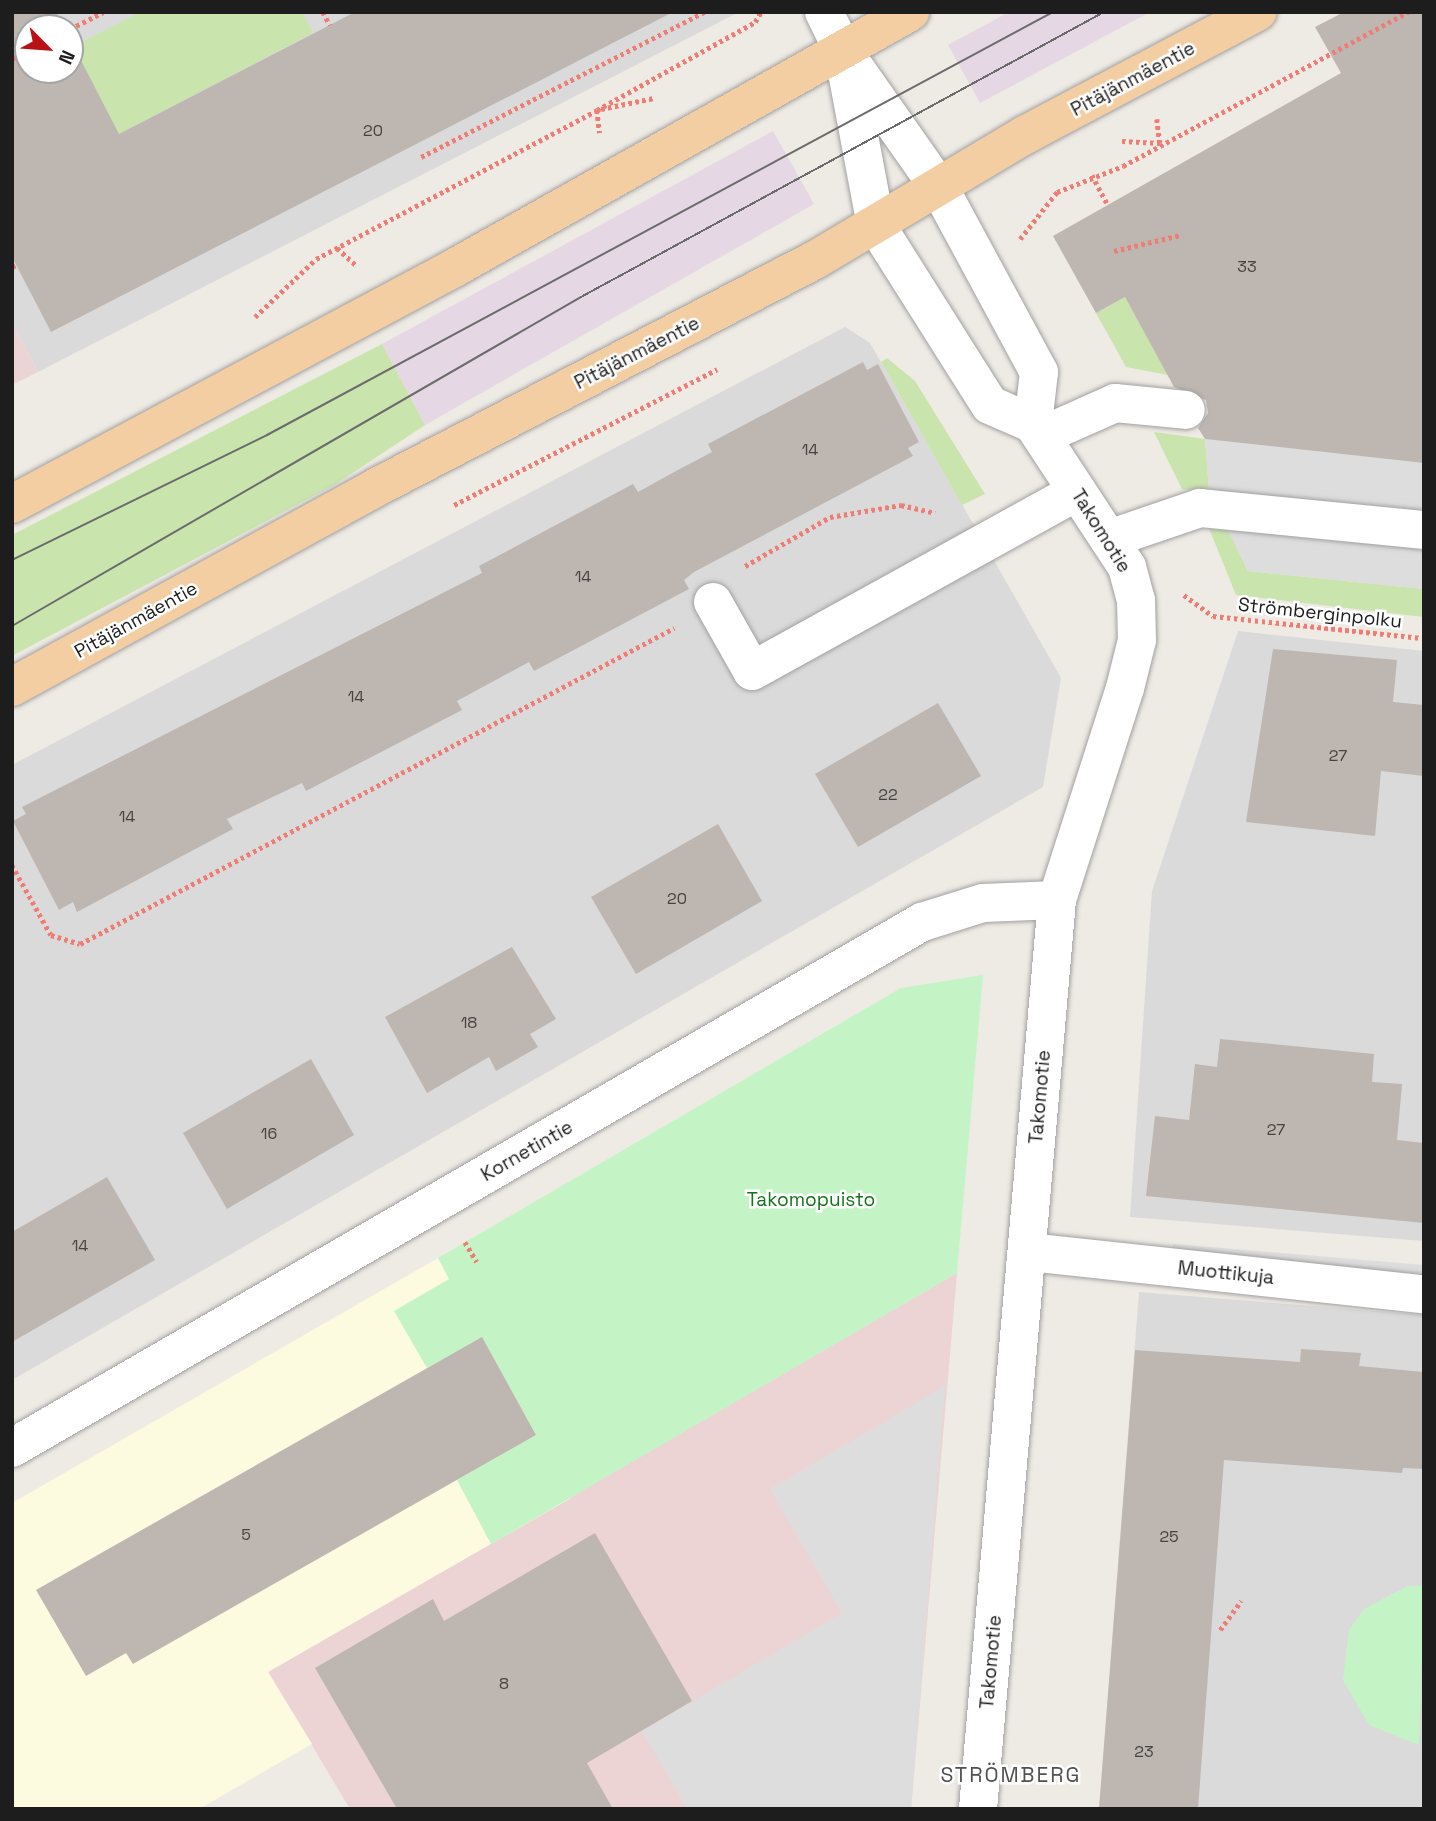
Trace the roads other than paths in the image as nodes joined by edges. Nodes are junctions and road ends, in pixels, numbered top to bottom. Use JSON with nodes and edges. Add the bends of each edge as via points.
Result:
{"nodes":[{"id":1,"x":824,"y":12,"type":"edge"},
{"id":2,"x":909,"y":12,"type":"edge"},
{"id":3,"x":1257,"y":12,"type":"edge"},
{"id":4,"x":843,"y":51,"type":"junction"},
{"id":5,"x":940,"y":189,"type":"junction"},
{"id":6,"x":876,"y":225,"type":"junction"},
{"id":7,"x":1186,"y":410,"type":"dead end"},
{"id":8,"x":1037,"y":430,"type":"junction"},
{"id":9,"x":1076,"y":492,"type":"junction"},
{"id":10,"x":12,"y":504,"type":"edge"},
{"id":11,"x":1424,"y":530,"type":"edge"},
{"id":12,"x":1110,"y":539,"type":"junction"},
{"id":13,"x":714,"y":604,"type":"road end"},
{"id":14,"x":12,"y":687,"type":"edge"},
{"id":15,"x":1057,"y":900,"type":"junction"},
{"id":16,"x":1028,"y":1252,"type":"junction"},
{"id":17,"x":1424,"y":1294,"type":"edge"},
{"id":18,"x":12,"y":1448,"type":"edge"},
{"id":19,"x":978,"y":1809,"type":"edge"}],
"edges":[{"from":1,"to":4,"type":"street"},
{"from":2,"to":4,"type":"main road"},
{"from":3,"to":5,"type":"main road","name":"Pitäjänmäentie","via":[[1025,135]]},
{"from":4,"to":5,"type":"street"},
{"from":4,"to":6,"type":"street"},
{"from":4,"to":10,"type":"main road"},
{"from":5,"to":6,"type":"main road","name":"Pitäjänmäentie"},
{"from":5,"to":8,"type":"street","via":[[1039,372]]},
{"from":6,"to":8,"type":"street","via":[[990,405]]},
{"from":6,"to":14,"type":"main road","name":"Pitäjänmäentie"},
{"from":7,"to":8,"type":"street","via":[[1115,403]]},
{"from":8,"to":9,"type":"street","name":"Takomotie"},
{"from":9,"to":12,"type":"street","name":"Takomotie"},
{"from":9,"to":13,"type":"street","via":[[752,671]]},
{"from":11,"to":12,"type":"street","via":[[1200,508]]},
{"from":12,"to":15,"type":"street","name":"Takomotie","via":[[1130,578],[1137,640]]},
{"from":15,"to":16,"type":"street","name":"Takomotie"},
{"from":15,"to":18,"type":"street","name":"Kornetintie","via":[[983,903],[922,922]]},
{"from":16,"to":17,"type":"street","name":"Muottikuja"},
{"from":16,"to":19,"type":"street","name":"Takomotie"}]}
